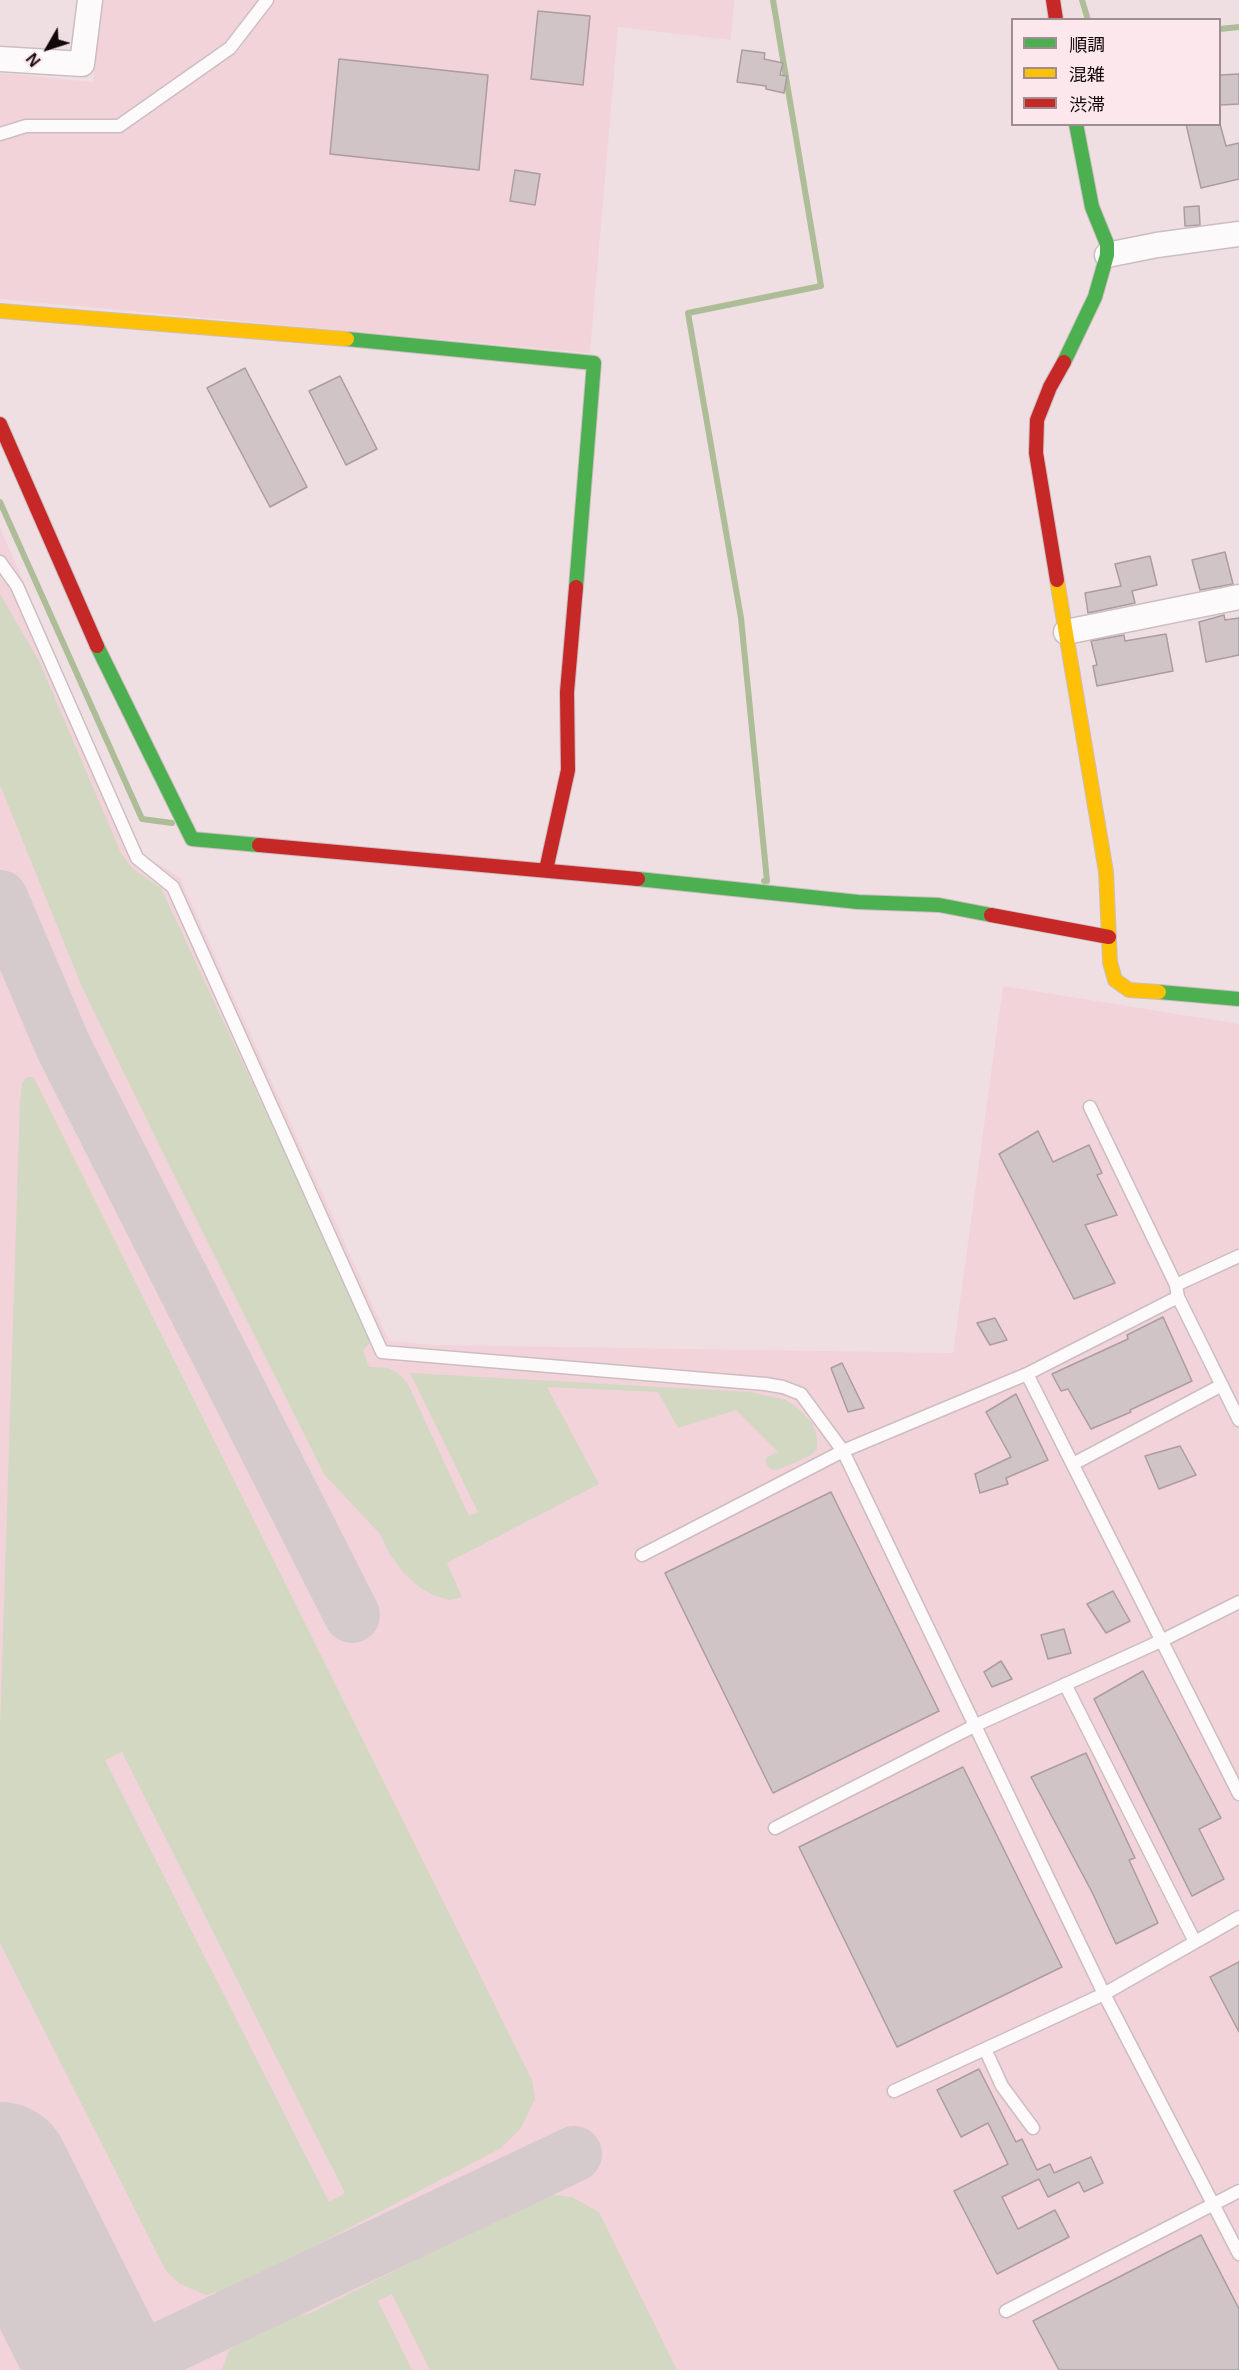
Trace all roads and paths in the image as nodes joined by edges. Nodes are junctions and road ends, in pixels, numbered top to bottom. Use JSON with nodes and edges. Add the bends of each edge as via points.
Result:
{"nodes":[{"id":1,"x":90,"y":0,"type":"edge"},
{"id":2,"x":267,"y":0,"type":"edge"},
{"id":3,"x":1053,"y":0,"type":"edge"},
{"id":4,"x":1056,"y":18,"type":"edge"},
{"id":5,"x":0,"y":59,"type":"edge"},
{"id":6,"x":1076,"y":126,"type":"edge"},
{"id":7,"x":0,"y":134,"type":"edge"},
{"id":8,"x":1239,"y":234,"type":"edge"},
{"id":9,"x":1107,"y":255,"type":"junction"},
{"id":10,"x":0,"y":311,"type":"edge"},
{"id":11,"x":0,"y":424,"type":"edge"},
{"id":12,"x":15,"y":459,"type":"junction"},
{"id":13,"x":0,"y":466,"type":"edge"},
{"id":14,"x":0,"y":562,"type":"edge"},
{"id":15,"x":1239,"y":597,"type":"edge"},
{"id":16,"x":1066,"y":632,"type":"junction"},
{"id":17,"x":546,"y":870,"type":"junction"},
{"id":18,"x":1109,"y":937,"type":"junction"},
{"id":19,"x":1239,"y":999,"type":"edge"},
{"id":20,"x":1090,"y":1107,"type":"dead end"},
{"id":21,"x":1239,"y":1256,"type":"edge"},
{"id":22,"x":1177,"y":1291,"type":"junction"},
{"id":23,"x":1027,"y":1374,"type":"junction"},
{"id":24,"x":1222,"y":1385,"type":"junction"},
{"id":25,"x":1239,"y":1420,"type":"edge"},
{"id":26,"x":843,"y":1451,"type":"junction"},
{"id":27,"x":1073,"y":1464,"type":"junction"},
{"id":28,"x":642,"y":1555,"type":"dead end"},
{"id":29,"x":1239,"y":1602,"type":"edge"},
{"id":30,"x":1163,"y":1640,"type":"junction"},
{"id":31,"x":1065,"y":1684,"type":"junction"},
{"id":32,"x":976,"y":1725,"type":"junction"},
{"id":33,"x":1239,"y":1794,"type":"edge"},
{"id":34,"x":775,"y":1828,"type":"dead end"},
{"id":35,"x":1239,"y":1917,"type":"edge"},
{"id":36,"x":1195,"y":1942,"type":"junction"},
{"id":37,"x":1104,"y":1994,"type":"junction"},
{"id":38,"x":985,"y":2049,"type":"junction"},
{"id":39,"x":894,"y":2091,"type":"dead end"},
{"id":40,"x":1033,"y":2128,"type":"dead end"},
{"id":41,"x":1239,"y":2191,"type":"edge"},
{"id":42,"x":1213,"y":2205,"type":"junction"},
{"id":43,"x":1239,"y":2254,"type":"edge"},
{"id":44,"x":1006,"y":2311,"type":"dead end"}],
"edges":[{"from":1,"to":5,"type":"street","via":[[82,64]]},
{"from":2,"to":7,"type":"lane","via":[[230,48],[119,126],[26,126]]},
{"from":3,"to":4,"type":"street"},
{"from":6,"to":9,"type":"street","via":[[1092,207],[1107,244]]},
{"from":8,"to":9,"type":"street"},
{"from":9,"to":16,"type":"street","via":[[1095,297],[1037,420],[1036,453]]},
{"from":10,"to":17,"type":"street","via":[[423,345],[594,363],[567,692],[568,770]]},
{"from":11,"to":12,"type":"street"},
{"from":12,"to":13,"type":"lane"},
{"from":12,"to":17,"type":"street","via":[[101,655],[192,839]]},
{"from":14,"to":26,"type":"lane","via":[[17,586],[137,858],[173,886],[382,1352],[783,1387],[801,1394]]},
{"from":15,"to":16,"type":"street"},
{"from":16,"to":18,"type":"street","via":[[1106,872]]},
{"from":17,"to":18,"type":"street","via":[[858,902],[939,906]]},
{"from":18,"to":19,"type":"street","via":[[1115,980],[1130,990]]},
{"from":20,"to":22,"type":"lane"},
{"from":21,"to":22,"type":"lane"},
{"from":22,"to":23,"type":"lane"},
{"from":22,"to":24,"type":"lane"},
{"from":23,"to":26,"type":"lane"},
{"from":23,"to":27,"type":"lane"},
{"from":24,"to":25,"type":"lane"},
{"from":24,"to":27,"type":"lane"},
{"from":26,"to":28,"type":"lane"},
{"from":26,"to":32,"type":"lane"},
{"from":27,"to":30,"type":"lane"},
{"from":29,"to":30,"type":"lane"},
{"from":30,"to":31,"type":"lane"},
{"from":30,"to":33,"type":"lane"},
{"from":31,"to":32,"type":"lane"},
{"from":31,"to":36,"type":"lane"},
{"from":32,"to":34,"type":"lane"},
{"from":32,"to":37,"type":"lane"},
{"from":35,"to":36,"type":"lane"},
{"from":36,"to":37,"type":"lane"},
{"from":37,"to":38,"type":"lane"},
{"from":37,"to":42,"type":"lane"},
{"from":38,"to":39,"type":"lane"},
{"from":38,"to":40,"type":"lane","via":[[1002,2086]]},
{"from":41,"to":42,"type":"lane"},
{"from":42,"to":43,"type":"lane"},
{"from":42,"to":44,"type":"lane"}]}
